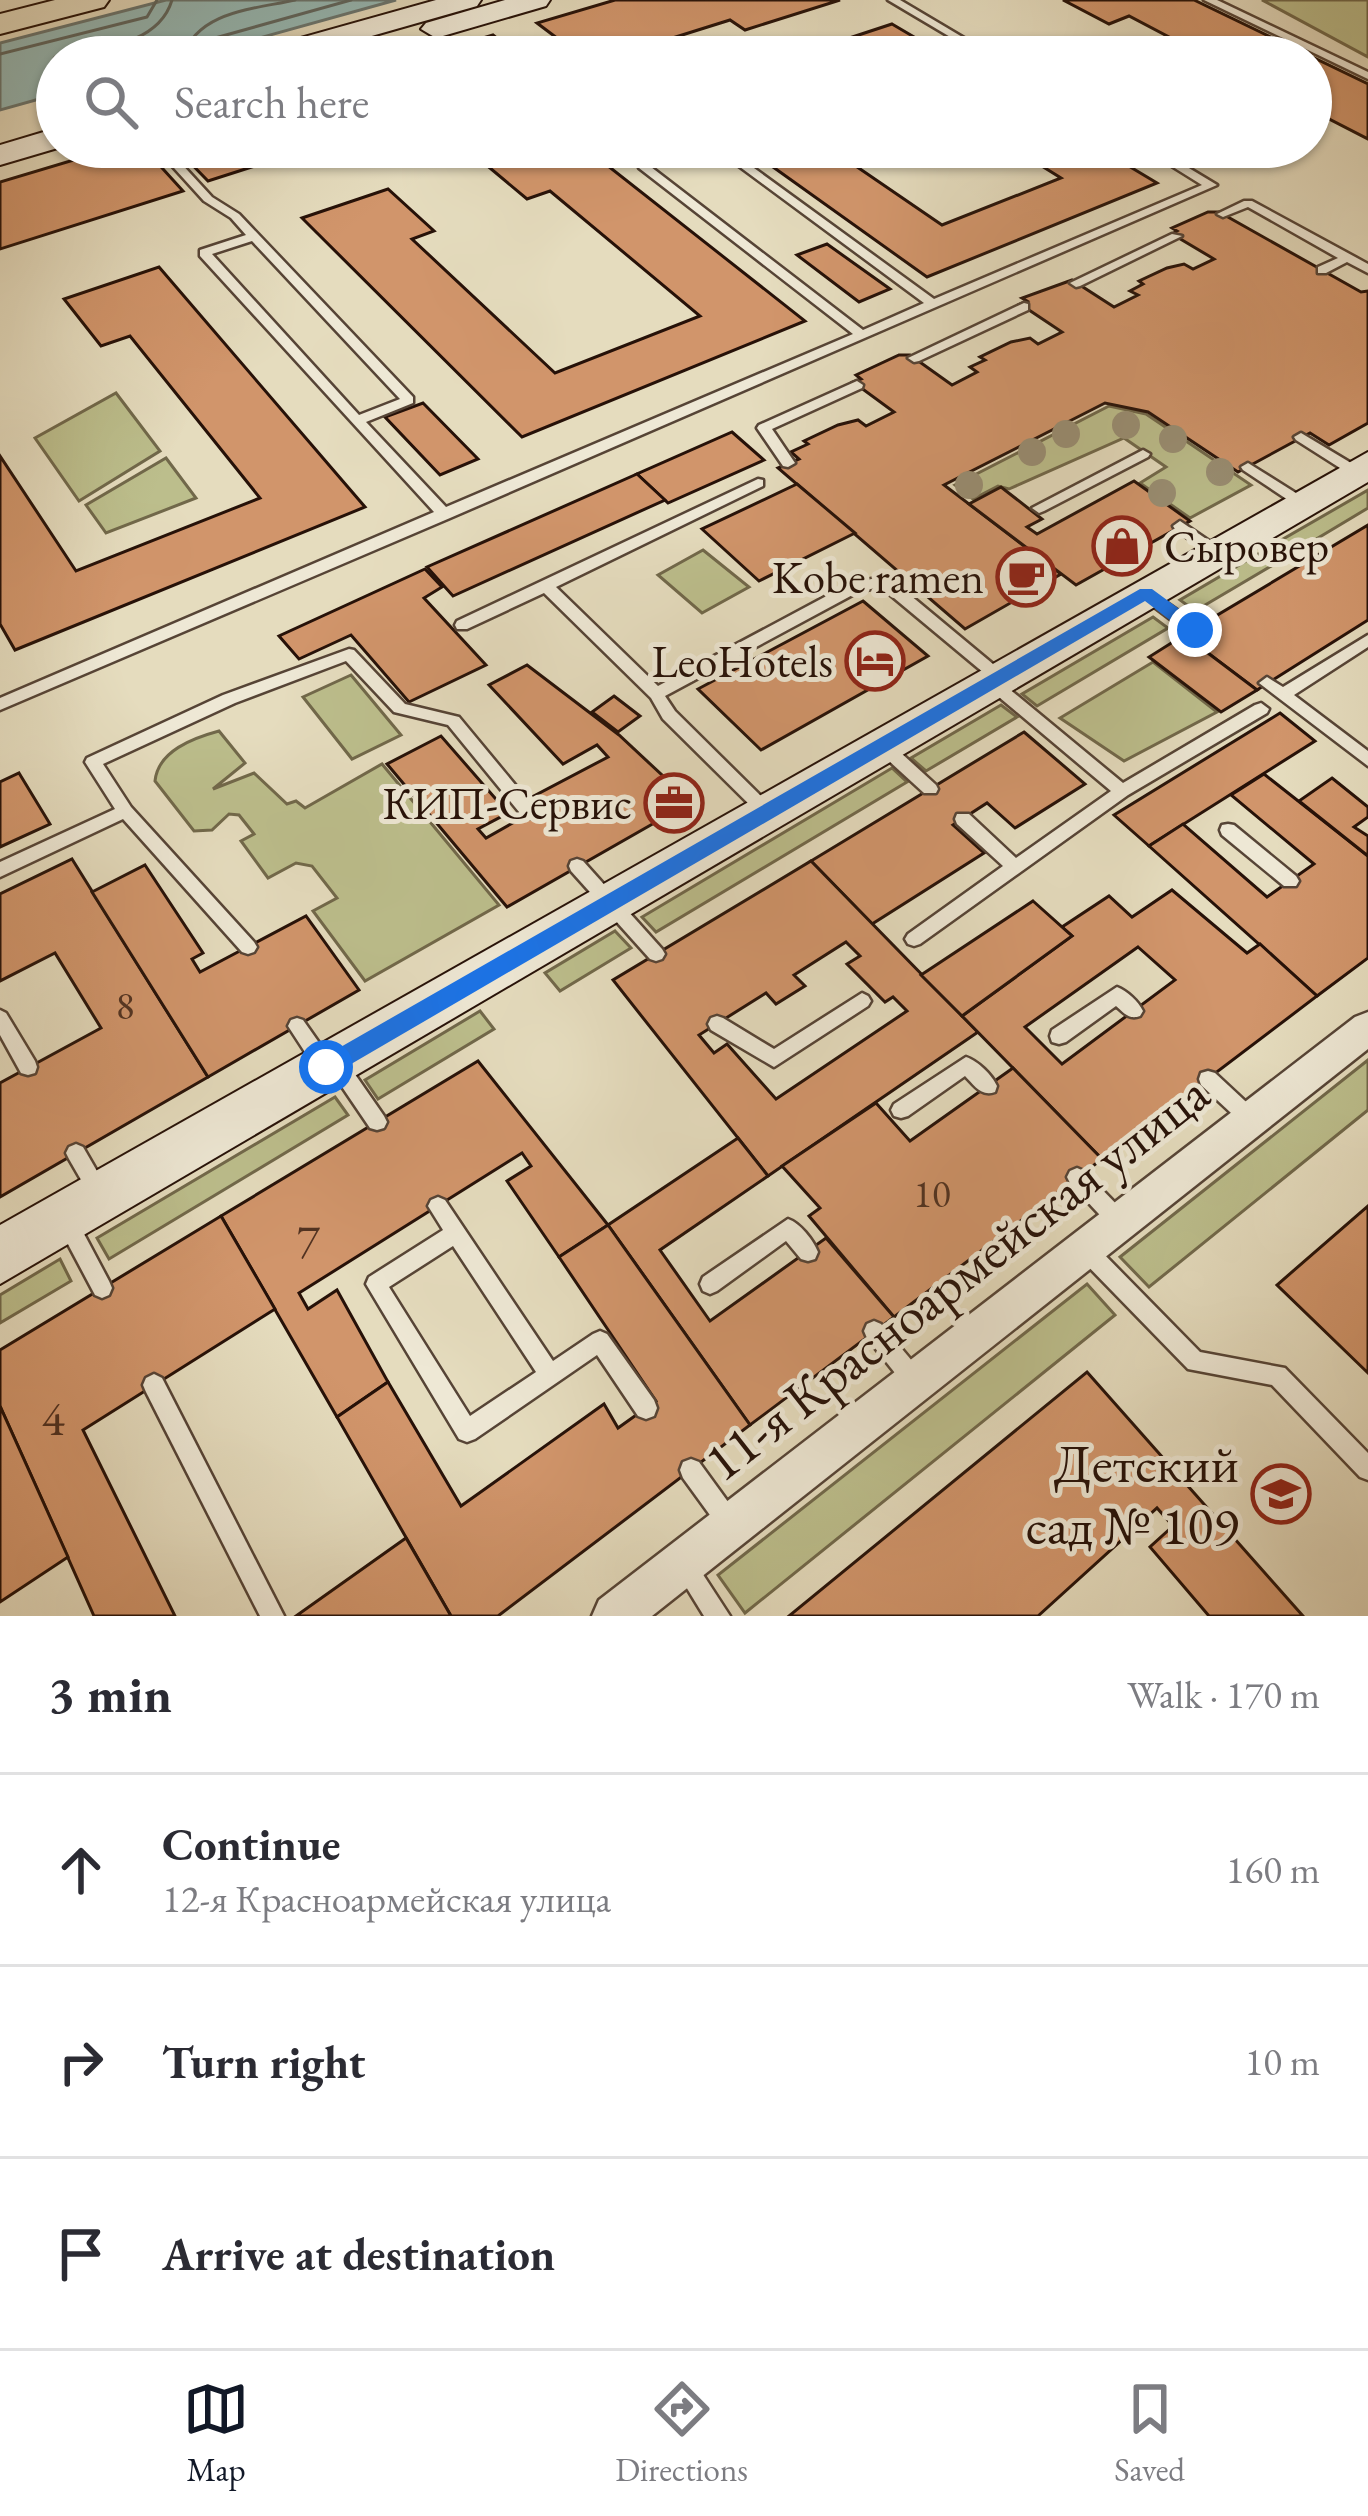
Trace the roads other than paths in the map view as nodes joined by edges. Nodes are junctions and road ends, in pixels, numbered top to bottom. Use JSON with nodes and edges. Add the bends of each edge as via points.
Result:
{"nodes":[{"id":1,"x":10,"y":0,"type":"edge"},
{"id":2,"x":93,"y":0,"type":"edge"},
{"id":3,"x":466,"y":0,"type":"edge"},
{"id":4,"x":536,"y":0,"type":"edge"},
{"id":5,"x":893,"y":0,"type":"edge"},
{"id":6,"x":1209,"y":0,"type":"edge"},
{"id":7,"x":0,"y":2,"type":"edge"},
{"id":8,"x":0,"y":24,"type":"edge"},
{"id":9,"x":340,"y":36,"type":"edge"},
{"id":10,"x":412,"y":36,"type":"edge"},
{"id":11,"x":955,"y":36,"type":"edge"},
{"id":12,"x":1284,"y":36,"type":"edge"},
{"id":13,"x":1332,"y":59,"type":"edge"},
{"id":14,"x":1368,"y":76,"type":"edge"},
{"id":15,"x":36,"y":122,"type":"edge"},
{"id":16,"x":0,"y":132,"type":"edge"},
{"id":17,"x":36,"y":144,"type":"edge"},
{"id":18,"x":0,"y":155,"type":"edge"},
{"id":19,"x":179,"y":168,"type":"edge"},
{"id":20,"x":646,"y":168,"type":"edge"},
{"id":21,"x":747,"y":168,"type":"edge"},
{"id":22,"x":1182,"y":168,"type":"edge"},
{"id":23,"x":1223,"y":214,"type":"dead end"},
{"id":24,"x":255,"y":236,"type":"junction"},
{"id":25,"x":1176,"y":236,"type":"dead end"},
{"id":26,"x":1347,"y":258,"type":"junction"},
{"id":27,"x":1368,"y":269,"type":"edge"},
{"id":28,"x":1322,"y":270,"type":"dead end"},
{"id":29,"x":1076,"y":283,"type":"dead end"},
{"id":30,"x":933,"y":304,"type":"junction"},
{"id":31,"x":1024,"y":307,"type":"dead end"},
{"id":32,"x":862,"y":335,"type":"junction"},
{"id":33,"x":914,"y":358,"type":"dead end"},
{"id":34,"x":857,"y":385,"type":"dead end"},
{"id":35,"x":357,"y":421,"type":"junction"},
{"id":36,"x":1301,"y":437,"type":"dead end"},
{"id":37,"x":1144,"y":454,"type":"dead end"},
{"id":38,"x":788,"y":464,"type":"dead end"},
{"id":39,"x":1247,"y":467,"type":"dead end"},
{"id":40,"x":1362,"y":469,"type":"edge"},
{"id":41,"x":1105,"y":474,"type":"junction"},
{"id":42,"x":758,"y":483,"type":"dead end"},
{"id":43,"x":1124,"y":487,"type":"dead end"},
{"id":44,"x":1302,"y":503,"type":"junction"},
{"id":45,"x":1039,"y":508,"type":"dead end"},
{"id":46,"x":445,"y":515,"type":"junction"},
{"id":47,"x":546,"y":586,"type":"junction"},
{"id":48,"x":1146,"y":593,"type":"junction"},
{"id":49,"x":462,"y":625,"type":"dead end"},
{"id":50,"x":1195,"y":630,"type":"dead end"},
{"id":51,"x":1368,"y":640,"type":"edge"},
{"id":52,"x":996,"y":680,"type":"junction"},
{"id":53,"x":1267,"y":683,"type":"dead end"},
{"id":54,"x":656,"y":694,"type":"junction"},
{"id":55,"x":1283,"y":695,"type":"junction"},
{"id":56,"x":0,"y":704,"type":"edge"},
{"id":57,"x":1261,"y":709,"type":"dead end"},
{"id":58,"x":883,"y":746,"type":"junction"},
{"id":59,"x":1368,"y":760,"type":"edge"},
{"id":60,"x":930,"y":789,"type":"dead end"},
{"id":61,"x":1122,"y":790,"type":"junction"},
{"id":62,"x":125,"y":811,"type":"junction"},
{"id":63,"x":767,"y":812,"type":"junction"},
{"id":64,"x":530,"y":814,"type":"dead end"},
{"id":65,"x":963,"y":819,"type":"dead end"},
{"id":66,"x":1228,"y":830,"type":"dead end"},
{"id":67,"x":577,"y":866,"type":"dead end"},
{"id":68,"x":1015,"y":867,"type":"junction"},
{"id":69,"x":0,"y":870,"type":"edge"},
{"id":70,"x":1290,"y":881,"type":"dead end"},
{"id":71,"x":610,"y":903,"type":"junction"},
{"id":72,"x":914,"y":939,"type":"dead end"},
{"id":73,"x":248,"y":946,"type":"dead end"},
{"id":74,"x":656,"y":954,"type":"dead end"},
{"id":75,"x":862,"y":1001,"type":"dead end"},
{"id":76,"x":1134,"y":1011,"type":"dead end"},
{"id":77,"x":0,"y":1018,"type":"edge"},
{"id":78,"x":717,"y":1024,"type":"dead end"},
{"id":79,"x":297,"y":1026,"type":"dead end"},
{"id":80,"x":1368,"y":1028,"type":"edge"},
{"id":81,"x":1059,"y":1036,"type":"dead end"},
{"id":82,"x":331,"y":1064,"type":"junction"},
{"id":83,"x":28,"y":1067,"type":"dead end"},
{"id":84,"x":1208,"y":1079,"type":"dead end"},
{"id":85,"x":988,"y":1087,"type":"dead end"},
{"id":86,"x":901,"y":1110,"type":"dead end"},
{"id":87,"x":1251,"y":1119,"type":"junction"},
{"id":88,"x":377,"y":1122,"type":"dead end"},
{"id":89,"x":76,"y":1153,"type":"dead end"},
{"id":90,"x":1077,"y":1178,"type":"dead end"},
{"id":91,"x":438,"y":1206,"type":"dead end"},
{"id":92,"x":83,"y":1208,"type":"junction"},
{"id":93,"x":1120,"y":1221,"type":"junction"},
{"id":94,"x":456,"y":1233,"type":"junction"},
{"id":95,"x":1085,"y":1249,"type":"junction"},
{"id":96,"x":808,"y":1252,"type":"dead end"},
{"id":97,"x":0,"y":1256,"type":"edge"},
{"id":98,"x":710,"y":1284,"type":"dead end"},
{"id":99,"x":102,"y":1288,"type":"dead end"},
{"id":100,"x":874,"y":1331,"type":"dead end"},
{"id":101,"x":550,"y":1375,"type":"junction"},
{"id":102,"x":916,"y":1381,"type":"junction"},
{"id":103,"x":154,"y":1385,"type":"dead end"},
{"id":104,"x":646,"y":1408,"type":"dead end"},
{"id":105,"x":1368,"y":1469,"type":"edge"},
{"id":106,"x":691,"y":1470,"type":"dead end"},
{"id":107,"x":731,"y":1525,"type":"junction"},
{"id":108,"x":682,"y":1563,"type":"junction"},
{"id":109,"x":272,"y":1616,"type":"edge"},
{"id":110,"x":614,"y":1616,"type":"edge"},
{"id":111,"x":718,"y":1616,"type":"edge"}],
"edges":[{"from":1,"to":7,"type":"main road"},
{"from":2,"to":8,"type":"main road"},
{"from":3,"to":9,"type":"street"},
{"from":4,"to":10,"type":"street"},
{"from":5,"to":11,"type":"lane"},
{"from":6,"to":12,"type":"lane"},
{"from":13,"to":14,"type":"lane"},
{"from":15,"to":16,"type":"street"},
{"from":17,"to":18,"type":"street"},
{"from":19,"to":24,"type":"lane"},
{"from":20,"to":32,"type":"lane"},
{"from":21,"to":30,"type":"lane"},
{"from":22,"to":30,"type":"lane","via":[[1210,184]]},
{"from":23,"to":26,"type":"lane","via":[[1248,202]]},
{"from":24,"to":35,"type":"lane","via":[[408,400]]},
{"from":24,"to":35,"type":"lane","via":[[203,253]]},
{"from":25,"to":29,"type":"lane"},
{"from":26,"to":27,"type":"lane"},
{"from":26,"to":28,"type":"lane"},
{"from":30,"to":32,"type":"lane"},
{"from":31,"to":33,"type":"lane"},
{"from":32,"to":46,"type":"lane"},
{"from":34,"to":38,"type":"lane","via":[[764,428]]},
{"from":35,"to":46,"type":"lane"},
{"from":36,"to":40,"type":"lane"},
{"from":37,"to":41,"type":"lane"},
{"from":39,"to":44,"type":"lane"},
{"from":40,"to":44,"type":"street"},
{"from":41,"to":43,"type":"lane"},
{"from":41,"to":45,"type":"lane"},
{"from":42,"to":47,"type":"lane"},
{"from":44,"to":48,"type":"street","via":[[1198,539]]},
{"from":46,"to":56,"type":"lane"},
{"from":47,"to":49,"type":"lane"},
{"from":47,"to":54,"type":"lane"},
{"from":48,"to":50,"type":"lane"},
{"from":48,"to":52,"type":"street"},
{"from":51,"to":55,"type":"lane"},
{"from":52,"to":54,"type":"lane","via":[[893,589],[876,583]]},
{"from":52,"to":58,"type":"street"},
{"from":52,"to":61,"type":"lane"},
{"from":53,"to":55,"type":"lane"},
{"from":54,"to":63,"type":"lane"},
{"from":55,"to":59,"type":"lane"},
{"from":57,"to":61,"type":"lane"},
{"from":58,"to":60,"type":"lane"},
{"from":58,"to":63,"type":"street"},
{"from":61,"to":68,"type":"lane"},
{"from":62,"to":64,"type":"lane","via":[[93,762],[349,654],[400,708],[453,721]]},
{"from":62,"to":69,"type":"lane"},
{"from":62,"to":73,"type":"lane"},
{"from":63,"to":71,"type":"street"},
{"from":65,"to":68,"type":"lane"},
{"from":66,"to":70,"type":"lane"},
{"from":67,"to":71,"type":"lane"},
{"from":68,"to":72,"type":"lane"},
{"from":71,"to":74,"type":"lane"},
{"from":71,"to":82,"type":"street"},
{"from":75,"to":78,"type":"lane","via":[[774,1059]]},
{"from":76,"to":81,"type":"lane","via":[[1117,995]]},
{"from":77,"to":83,"type":"lane"},
{"from":79,"to":82,"type":"lane"},
{"from":80,"to":87,"type":"street","name":"11-я Красноармейская улица"},
{"from":82,"to":88,"type":"lane"},
{"from":82,"to":92,"type":"street"},
{"from":84,"to":87,"type":"lane"},
{"from":85,"to":86,"type":"lane","via":[[967,1065]]},
{"from":87,"to":93,"type":"street","name":"11-я Красноармейская улица"},
{"from":89,"to":92,"type":"lane"},
{"from":90,"to":93,"type":"lane"},
{"from":91,"to":94,"type":"lane"},
{"from":92,"to":97,"type":"street"},
{"from":92,"to":99,"type":"lane"},
{"from":93,"to":95,"type":"street","name":"11-я Красноармейская улица"},
{"from":94,"to":101,"type":"lane"},
{"from":94,"to":101,"type":"lane","via":[[376,1283],[467,1431]]},
{"from":95,"to":102,"type":"street","name":"11-я Красноармейская улица"},
{"from":95,"to":105,"type":"lane","via":[[1195,1362],[1277,1375]]},
{"from":96,"to":98,"type":"lane","via":[[788,1228]]},
{"from":100,"to":102,"type":"lane"},
{"from":101,"to":104,"type":"lane","via":[[600,1341]]},
{"from":102,"to":107,"type":"street","name":"11-я Красноармейская улица"},
{"from":103,"to":109,"type":"lane"},
{"from":106,"to":107,"type":"lane"},
{"from":107,"to":108,"type":"street","name":"11-я Красноармейская улица"},
{"from":108,"to":110,"type":"street","name":"11-я Красноармейская улица"},
{"from":108,"to":111,"type":"lane"}]}
